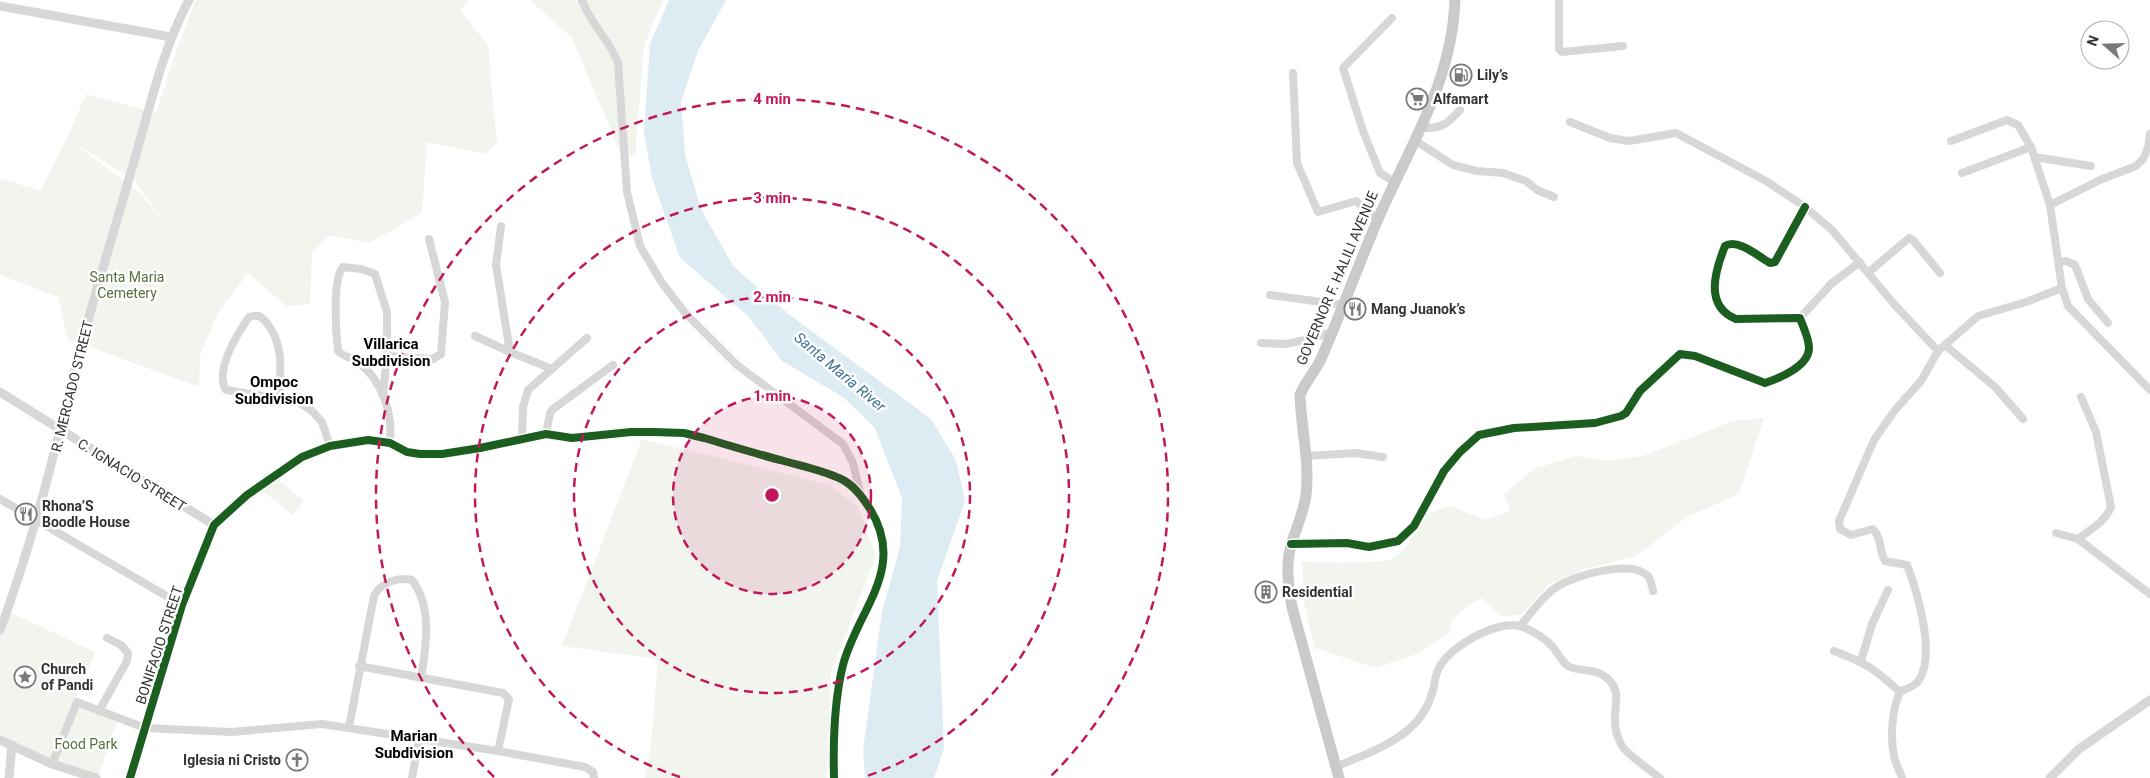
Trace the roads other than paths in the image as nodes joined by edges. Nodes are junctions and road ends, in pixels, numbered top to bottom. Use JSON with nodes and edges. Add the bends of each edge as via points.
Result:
{"nodes":[{"id":1,"x":189,"y":0,"type":"edge"},
{"id":2,"x":582,"y":0,"type":"edge"},
{"id":3,"x":1455,"y":0,"type":"edge"},
{"id":4,"x":1559,"y":0,"type":"edge"},
{"id":5,"x":0,"y":6,"type":"edge"},
{"id":6,"x":1392,"y":18,"type":"dead end"},
{"id":7,"x":171,"y":37,"type":"junction"},
{"id":8,"x":1623,"y":46,"type":"dead end"},
{"id":9,"x":1293,"y":73,"type":"dead end"},
{"id":10,"x":1460,"y":110,"type":"dead end"},
{"id":11,"x":1570,"y":122,"type":"dead end"},
{"id":12,"x":1422,"y":128,"type":"junction"},
{"id":13,"x":2150,"y":134,"type":"edge"},
{"id":14,"x":1416,"y":141,"type":"junction"},
{"id":15,"x":1951,"y":142,"type":"dead end"},
{"id":16,"x":2031,"y":147,"type":"junction"},
{"id":17,"x":2035,"y":157,"type":"junction"},
{"id":18,"x":2091,"y":166,"type":"dead end"},
{"id":19,"x":1962,"y":173,"type":"dead end"},
{"id":20,"x":1395,"y":182,"type":"junction"},
{"id":21,"x":1554,"y":198,"type":"dead end"},
{"id":22,"x":2050,"y":205,"type":"junction"},
{"id":23,"x":1805,"y":207,"type":"junction"},
{"id":24,"x":1378,"y":220,"type":"junction"},
{"id":25,"x":501,"y":226,"type":"dead end"},
{"id":26,"x":429,"y":239,"type":"dead end"},
{"id":27,"x":1860,"y":262,"type":"junction"},
{"id":28,"x":2059,"y":262,"type":"junction"},
{"id":29,"x":1868,"y":272,"type":"junction"},
{"id":30,"x":1940,"y":273,"type":"dead end"},
{"id":31,"x":2062,"y":288,"type":"junction"},
{"id":32,"x":1270,"y":295,"type":"dead end"},
{"id":33,"x":1344,"y":305,"type":"junction"},
{"id":34,"x":1800,"y":318,"type":"junction"},
{"id":35,"x":2108,"y":323,"type":"dead end"},
{"id":36,"x":1333,"y":330,"type":"junction"},
{"id":37,"x":475,"y":336,"type":"dead end"},
{"id":38,"x":587,"y":338,"type":"dead end"},
{"id":39,"x":1261,"y":343,"type":"dead end"},
{"id":40,"x":1945,"y":345,"type":"junction"},
{"id":41,"x":1938,"y":351,"type":"junction"},
{"id":42,"x":510,"y":352,"type":"junction"},
{"id":43,"x":387,"y":356,"type":"junction"},
{"id":44,"x":613,"y":365,"type":"dead end"},
{"id":45,"x":552,"y":369,"type":"junction"},
{"id":46,"x":2150,"y":390,"type":"edge"},
{"id":47,"x":0,"y":392,"type":"edge"},
{"id":48,"x":383,"y":396,"type":"junction"},
{"id":49,"x":2080,"y":397,"type":"dead end"},
{"id":50,"x":279,"y":398,"type":"junction"},
{"id":51,"x":2023,"y":420,"type":"dead end"},
{"id":52,"x":61,"y":431,"type":"junction"},
{"id":53,"x":546,"y":434,"type":"junction"},
{"id":54,"x":522,"y":439,"type":"junction"},
{"id":55,"x":390,"y":443,"type":"junction"},
{"id":56,"x":330,"y":446,"type":"junction"},
{"id":57,"x":1307,"y":456,"type":"junction"},
{"id":58,"x":1383,"y":457,"type":"dead end"},
{"id":59,"x":860,"y":492,"type":"junction"},
{"id":60,"x":0,"y":498,"type":"edge"},
{"id":61,"x":36,"y":520,"type":"junction"},
{"id":62,"x":214,"y":525,"type":"junction"},
{"id":63,"x":2056,"y":532,"type":"dead end"},
{"id":64,"x":2078,"y":539,"type":"junction"},
{"id":65,"x":1291,"y":544,"type":"junction"},
{"id":66,"x":1888,"y":590,"type":"dead end"},
{"id":67,"x":1653,"y":591,"type":"dead end"},
{"id":68,"x":2150,"y":594,"type":"edge"},
{"id":69,"x":182,"y":605,"type":"junction"},
{"id":70,"x":1520,"y":626,"type":"junction"},
{"id":71,"x":0,"y":630,"type":"edge"},
{"id":72,"x":107,"y":638,"type":"dead end"},
{"id":73,"x":1834,"y":651,"type":"dead end"},
{"id":74,"x":1861,"y":661,"type":"junction"},
{"id":75,"x":359,"y":666,"type":"junction"},
{"id":76,"x":421,"y":678,"type":"junction"},
{"id":77,"x":1900,"y":692,"type":"junction"},
{"id":78,"x":2150,"y":700,"type":"edge"},
{"id":79,"x":99,"y":711,"type":"junction"},
{"id":80,"x":349,"y":727,"type":"junction"},
{"id":81,"x":145,"y":728,"type":"junction"},
{"id":82,"x":419,"y":739,"type":"junction"},
{"id":83,"x":0,"y":740,"type":"edge"},
{"id":84,"x":12,"y":745,"type":"junction"},
{"id":85,"x":498,"y":751,"type":"junction"},
{"id":86,"x":52,"y":764,"type":"junction"},
{"id":87,"x":1338,"y":773,"type":"edge"},
{"id":88,"x":9,"y":778,"type":"edge"},
{"id":89,"x":96,"y":778,"type":"edge"},
{"id":90,"x":130,"y":778,"type":"edge"},
{"id":91,"x":412,"y":778,"type":"edge"},
{"id":92,"x":594,"y":778,"type":"edge"},
{"id":93,"x":834,"y":778,"type":"edge"},
{"id":94,"x":1660,"y":778,"type":"edge"},
{"id":95,"x":1902,"y":778,"type":"edge"},
{"id":96,"x":2050,"y":778,"type":"edge"}],
"edges":[{"from":1,"to":7,"type":"street","name":"R. MERCADO STREET"},
{"from":2,"to":59,"type":"street","via":[[618,64],[628,192],[640,246],[662,283],[686,314],[737,365],[843,444],[853,463]]},
{"from":3,"to":12,"type":"main road","name":"GOVERNOR F. HALILI AVENUE","via":[[1454,26],[1443,75]]},
{"from":4,"to":8,"type":"street","via":[[1559,49],[1562,52]]},
{"from":5,"to":7,"type":"street"},
{"from":6,"to":20,"type":"street","via":[[1343,68],[1380,173]]},
{"from":7,"to":52,"type":"street","name":"R. MERCADO STREET","via":[[102,273]]},
{"from":9,"to":24,"type":"street","via":[[1297,163],[1318,212],[1356,201]]},
{"from":10,"to":12,"type":"street","via":[[1450,122],[1437,129]]},
{"from":11,"to":23,"type":"street","via":[[1610,138],[1629,141],[1676,133],[1766,181]]},
{"from":12,"to":14,"type":"main road","name":"GOVERNOR F. HALILI AVENUE"},
{"from":13,"to":22,"type":"street","via":[[2144,159],[2136,166]]},
{"from":14,"to":20,"type":"main road","name":"GOVERNOR F. HALILI AVENUE"},
{"from":14,"to":21,"type":"street","via":[[1453,165],[1511,176]]},
{"from":15,"to":16,"type":"street","via":[[2007,120],[2018,125]]},
{"from":16,"to":17,"type":"street"},
{"from":16,"to":19,"type":"street"},
{"from":17,"to":18,"type":"street"},
{"from":17,"to":22,"type":"street"},
{"from":20,"to":24,"type":"main road","name":"GOVERNOR F. HALILI AVENUE"},
{"from":22,"to":28,"type":"street"},
{"from":23,"to":27,"type":"street","via":[[1832,230]]},
{"from":23,"to":34,"type":"street","via":[[1775,262],[1770,263],[1738,244],[1728,244],[1722,252],[1714,282],[1720,307],[1728,316],[1736,319]]},
{"from":24,"to":33,"type":"main road","name":"GOVERNOR F. HALILI AVENUE"},
{"from":25,"to":42,"type":"street","via":[[496,265]]},
{"from":26,"to":43,"type":"street","via":[[445,302],[441,354],[433,358]]},
{"from":27,"to":29,"type":"street"},
{"from":27,"to":34,"type":"street","via":[[1832,283]]},
{"from":28,"to":31,"type":"street"},
{"from":28,"to":35,"type":"street","via":[[2076,265],[2088,299]]},
{"from":29,"to":30,"type":"street","via":[[1909,238]]},
{"from":29,"to":41,"type":"street"},
{"from":31,"to":40,"type":"street","via":[[1978,316]]},
{"from":31,"to":46,"type":"street","via":[[2068,306]]},
{"from":32,"to":33,"type":"street"},
{"from":33,"to":36,"type":"main road","name":"GOVERNOR F. HALILI AVENUE"},
{"from":34,"to":65,"type":"street","via":[[1809,347],[1808,357],[1800,366],[1772,380],[1765,383],[1695,356],[1680,354],[1640,391],[1621,416],[1479,435],[1444,471],[1414,526],[1398,541],[1369,547],[1347,543]]},
{"from":36,"to":39,"type":"street","via":[[1286,344]]},
{"from":36,"to":57,"type":"main road","name":"GOVERNOR F. HALILI AVENUE","via":[[1300,396]]},
{"from":37,"to":42,"type":"street"},
{"from":38,"to":45,"type":"street"},
{"from":40,"to":41,"type":"street"},
{"from":40,"to":51,"type":"street","via":[[1995,387]]},
{"from":41,"to":77,"type":"street","via":[[1921,381],[1874,440],[1839,520],[1840,529],[1851,535],[1873,530],[1878,534],[1885,561],[1907,565],[1924,625],[1924,667],[1920,679]]},
{"from":42,"to":45,"type":"street"},
{"from":43,"to":48,"type":"street"},
{"from":43,"to":48,"type":"street","via":[[387,312],[375,274],[343,267],[336,299],[338,351],[362,365]]},
{"from":44,"to":53,"type":"street","via":[[553,409]]},
{"from":45,"to":54,"type":"street","via":[[528,390],[525,397]]},
{"from":47,"to":52,"type":"street","name":"C. IGNACIO STREET"},
{"from":48,"to":55,"type":"street","via":[[391,422]]},
{"from":49,"to":64,"type":"street","via":[[2096,432],[2111,507],[2105,518]]},
{"from":50,"to":50,"type":"street","via":[[230,392],[224,386],[224,367],[230,347],[249,317],[254,315],[261,317],[278,341],[281,354]]},
{"from":50,"to":56,"type":"street","via":[[298,402],[310,410],[322,422]]},
{"from":52,"to":61,"type":"street","name":"R. MERCADO STREET"},
{"from":52,"to":62,"type":"street","name":"C. IGNACIO STREET"},
{"from":53,"to":54,"type":"street","name":"BONIFACIO STREET"},
{"from":53,"to":59,"type":"street","name":"BONIFACIO STREET","via":[[572,438],[631,432],[684,433],[840,478]]},
{"from":54,"to":55,"type":"street","name":"BONIFACIO STREET","via":[[442,454],[407,452]]},
{"from":55,"to":56,"type":"street","name":"BONIFACIO STREET","via":[[368,440]]},
{"from":56,"to":62,"type":"street","name":"BONIFACIO STREET","via":[[302,457],[247,495]]},
{"from":57,"to":58,"type":"street","via":[[1355,453]]},
{"from":57,"to":65,"type":"main road","name":"GOVERNOR F. HALILI AVENUE","via":[[1306,495]]},
{"from":59,"to":93,"type":"street","via":[[880,528],[883,571],[850,646],[840,681],[833,749]]},
{"from":60,"to":61,"type":"street"},
{"from":61,"to":69,"type":"street"},
{"from":61,"to":71,"type":"street","name":"R. MERCADO STREET"},
{"from":62,"to":69,"type":"street","name":"BONIFACIO STREET"},
{"from":63,"to":64,"type":"street"},
{"from":64,"to":68,"type":"street"},
{"from":65,"to":87,"type":"main road","name":"GOVERNOR F. HALILI AVENUE","via":[[1288,578],[1292,607]]},
{"from":66,"to":74,"type":"street","via":[[1872,624]]},
{"from":67,"to":70,"type":"street","via":[[1649,577],[1640,571],[1612,569],[1585,575],[1559,585]]},
{"from":69,"to":81,"type":"street","name":"BONIFACIO STREET"},
{"from":70,"to":87,"type":"street","via":[[1500,626],[1461,645],[1438,668],[1426,710],[1410,729]]},
{"from":70,"to":94,"type":"street","via":[[1539,634],[1551,644],[1569,667],[1602,674],[1611,682],[1617,696],[1614,721],[1623,748]]},
{"from":72,"to":79,"type":"street","via":[[122,645],[128,653]]},
{"from":73,"to":74,"type":"street"},
{"from":74,"to":77,"type":"street","via":[[1879,672]]},
{"from":75,"to":76,"type":"street"},
{"from":75,"to":76,"type":"street","via":[[374,596],[382,585],[402,579],[412,580],[425,614],[428,638]]},
{"from":75,"to":80,"type":"street"},
{"from":76,"to":85,"type":"street","via":[[507,696]]},
{"from":77,"to":95,"type":"street","via":[[1895,703],[1893,727],[1894,755]]},
{"from":78,"to":96,"type":"street","via":[[2079,749]]},
{"from":79,"to":81,"type":"street"},
{"from":79,"to":86,"type":"street","via":[[77,702]]},
{"from":80,"to":81,"type":"street","via":[[310,724],[232,732]]},
{"from":80,"to":82,"type":"street"},
{"from":81,"to":90,"type":"street","name":"BONIFACIO STREET"},
{"from":82,"to":85,"type":"street"},
{"from":82,"to":91,"type":"street"},
{"from":83,"to":84,"type":"street"},
{"from":84,"to":86,"type":"street"},
{"from":84,"to":88,"type":"street"},
{"from":85,"to":92,"type":"street","via":[[585,767],[593,772]]},
{"from":86,"to":89,"type":"street"}]}
